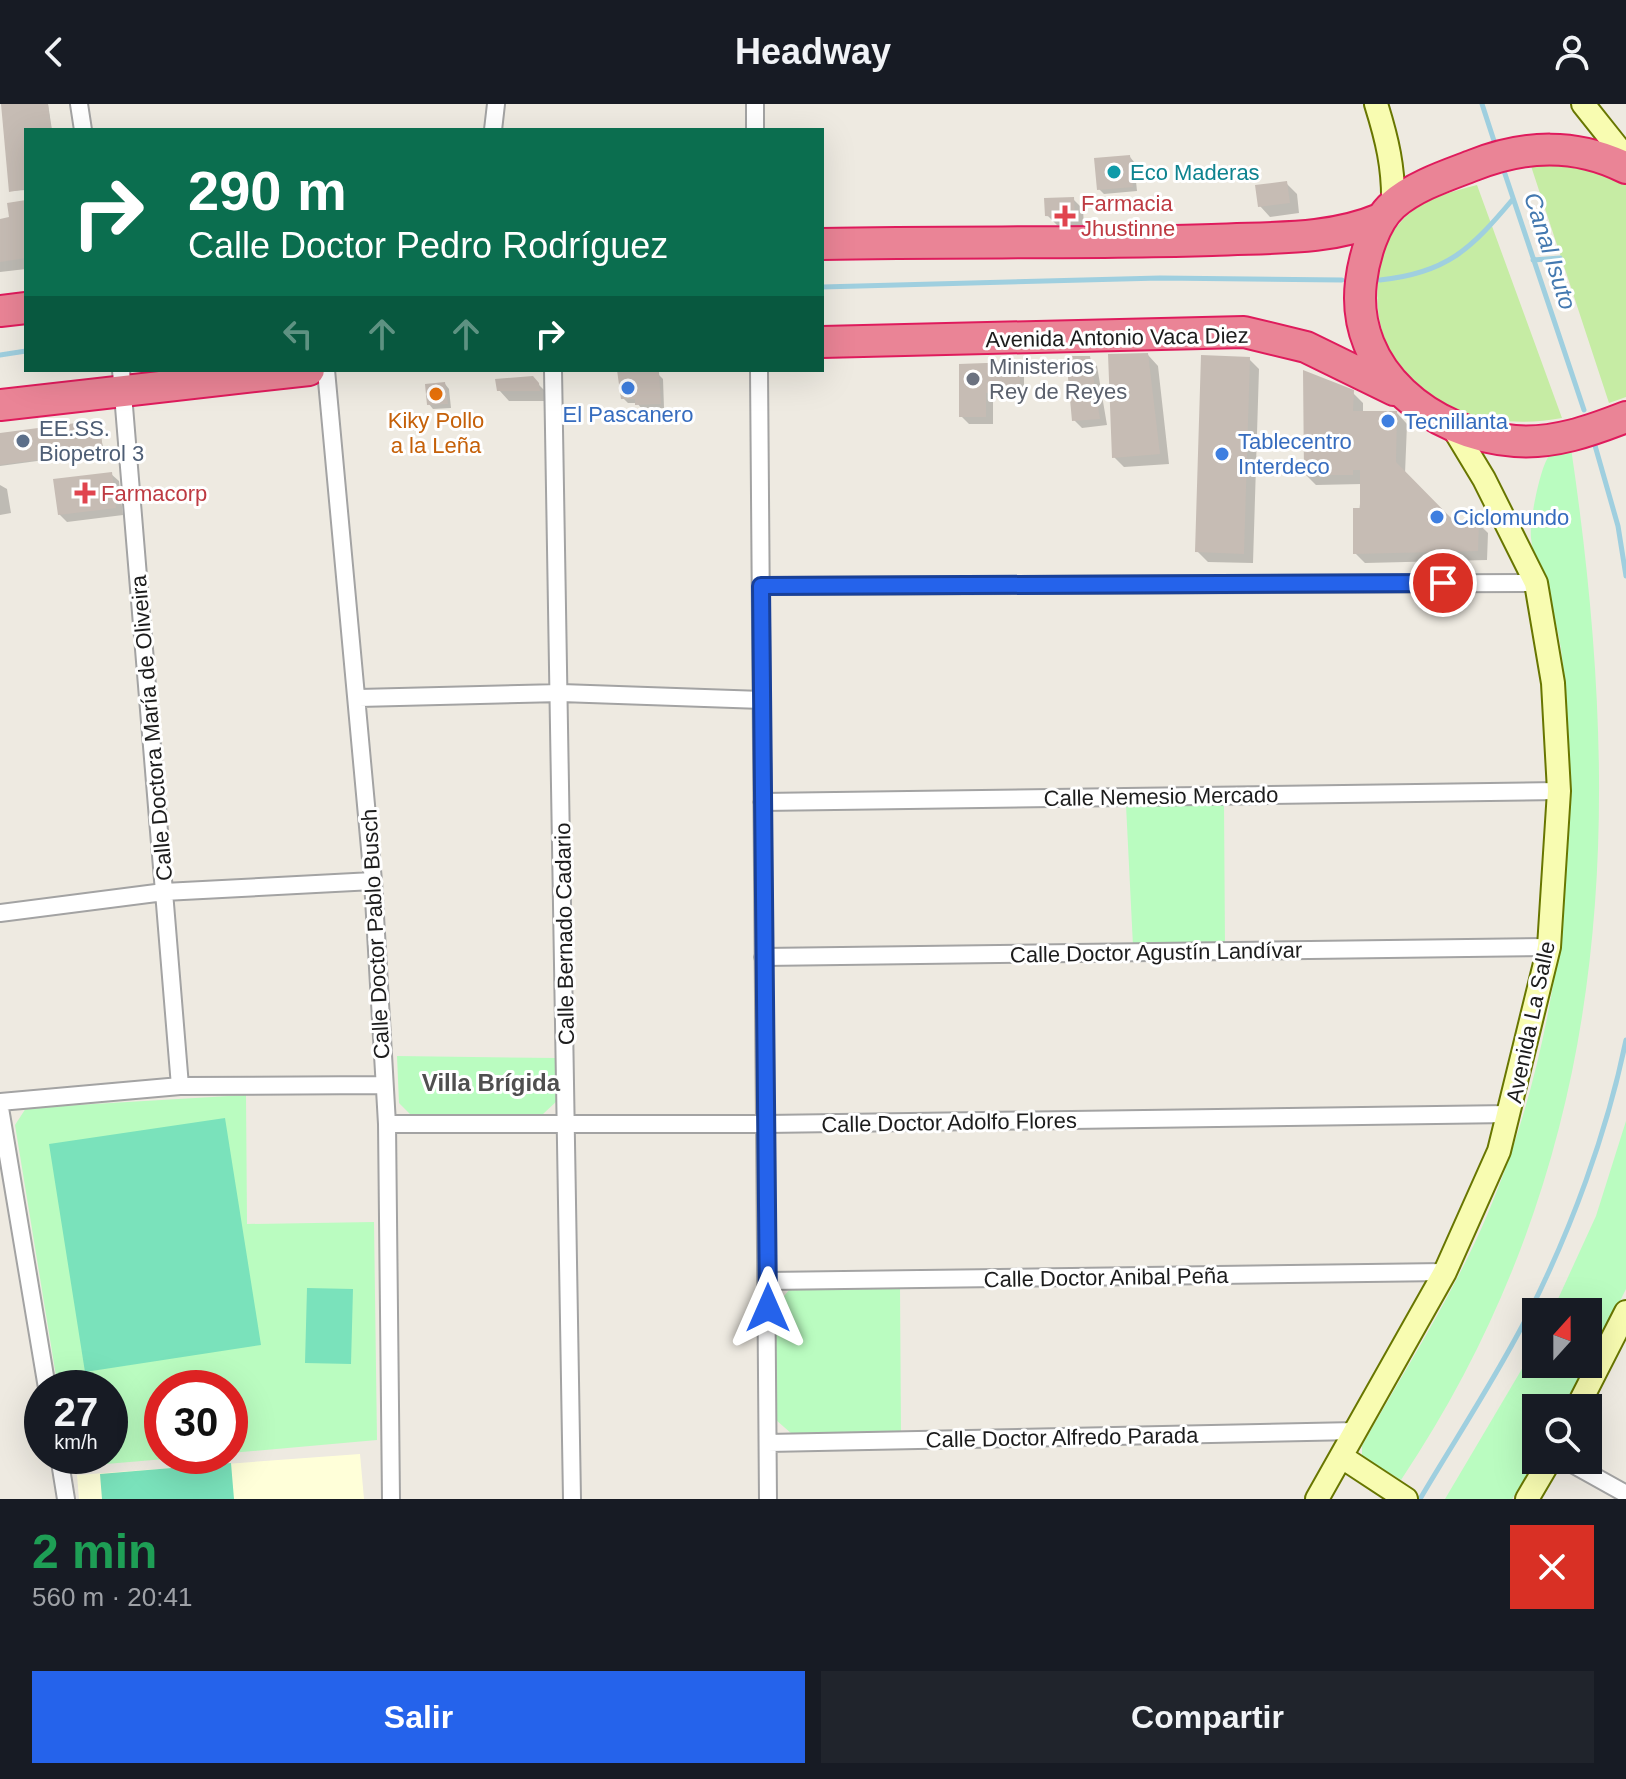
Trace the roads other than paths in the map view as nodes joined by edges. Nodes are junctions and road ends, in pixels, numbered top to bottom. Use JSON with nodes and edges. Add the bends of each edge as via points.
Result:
{"nodes":[{"id":1,"x":79,"y":104,"type":"edge"},
{"id":2,"x":496,"y":104,"type":"edge"},
{"id":3,"x":755,"y":104,"type":"edge"},
{"id":4,"x":1376,"y":104,"type":"edge"},
{"id":5,"x":1583,"y":104,"type":"edge"},
{"id":6,"x":83,"y":128,"type":"edge"},
{"id":7,"x":493,"y":128,"type":"edge"},
{"id":8,"x":755,"y":128,"type":"edge"},
{"id":9,"x":1626,"y":158,"type":"edge"},
{"id":10,"x":1626,"y":168,"type":"edge"},
{"id":11,"x":1387,"y":212,"type":"junction"},
{"id":12,"x":824,"y":244,"type":"edge"},
{"id":13,"x":24,"y":308,"type":"edge"},
{"id":14,"x":0,"y":311,"type":"edge"},
{"id":15,"x":824,"y":342,"type":"edge"},
{"id":16,"x":272,"y":372,"type":"edge"},
{"id":17,"x":326,"y":372,"type":"edge"},
{"id":18,"x":553,"y":372,"type":"edge"},
{"id":19,"x":759,"y":372,"type":"edge"},
{"id":20,"x":122,"y":380,"type":"edge"},
{"id":21,"x":1400,"y":392,"type":"junction"},
{"id":22,"x":0,"y":405,"type":"edge"},
{"id":23,"x":1626,"y":417,"type":"edge"},
{"id":24,"x":1452,"y":426,"type":"junction"},
{"id":25,"x":1536,"y":583,"type":"junction"},
{"id":26,"x":761,"y":586,"type":"junction"},
{"id":27,"x":561,"y":693,"type":"junction"},
{"id":28,"x":359,"y":698,"type":"junction"},
{"id":29,"x":762,"y":700,"type":"junction"},
{"id":30,"x":1559,"y":791,"type":"junction"},
{"id":31,"x":762,"y":802,"type":"junction"},
{"id":32,"x":373,"y":881,"type":"junction"},
{"id":33,"x":164,"y":892,"type":"junction"},
{"id":34,"x":0,"y":913,"type":"edge"},
{"id":35,"x":1549,"y":947,"type":"junction"},
{"id":36,"x":763,"y":957,"type":"junction"},
{"id":37,"x":383,"y":1085,"type":"junction"},
{"id":38,"x":180,"y":1086,"type":"junction"},
{"id":39,"x":0,"y":1105,"type":"edge"},
{"id":40,"x":1510,"y":1114,"type":"junction"},
{"id":41,"x":387,"y":1124,"type":"junction"},
{"id":42,"x":567,"y":1124,"type":"junction"},
{"id":43,"x":766,"y":1124,"type":"junction"},
{"id":44,"x":1445,"y":1272,"type":"junction"},
{"id":45,"x":768,"y":1281,"type":"junction"},
{"id":46,"x":1626,"y":1312,"type":"edge"},
{"id":47,"x":44,"y":1370,"type":"edge"},
{"id":48,"x":1584,"y":1394,"type":"edge"},
{"id":49,"x":1356,"y":1431,"type":"junction"},
{"id":50,"x":768,"y":1443,"type":"junction"},
{"id":51,"x":1342,"y":1457,"type":"junction"},
{"id":52,"x":62,"y":1474,"type":"edge"},
{"id":53,"x":1542,"y":1474,"type":"edge"},
{"id":54,"x":1590,"y":1474,"type":"edge"},
{"id":55,"x":1398,"y":1493,"type":"edge"},
{"id":56,"x":1626,"y":1494,"type":"edge"},
{"id":57,"x":66,"y":1499,"type":"edge"},
{"id":58,"x":391,"y":1499,"type":"edge"},
{"id":59,"x":572,"y":1499,"type":"edge"},
{"id":60,"x":768,"y":1499,"type":"edge"},
{"id":61,"x":1317,"y":1499,"type":"edge"},
{"id":62,"x":1527,"y":1499,"type":"edge"}],
"edges":[{"from":1,"to":6,"type":"street"},
{"from":2,"to":7,"type":"street"},
{"from":3,"to":8,"type":"street"},
{"from":4,"to":11,"type":"main road","via":[[1390,143]]},
{"from":5,"to":9,"type":"main road"},
{"from":10,"to":11,"type":"highway","via":[[1570,149],[1515,152],[1459,171]]},
{"from":11,"to":12,"type":"highway","via":[[1352,231],[1304,236]]},
{"from":11,"to":21,"type":"highway","via":[[1363,269],[1359,298],[1370,350]]},
{"from":13,"to":14,"type":"highway"},
{"from":15,"to":21,"type":"highway","name":"Avenida Antonio Vaca Diez","via":[[1244,332],[1306,347]]},
{"from":16,"to":20,"type":"highway"},
{"from":17,"to":28,"type":"street","name":"Calle Doctor Pablo Busch"},
{"from":18,"to":27,"type":"street","name":"Calle Bernado Cadario"},
{"from":19,"to":26,"type":"street"},
{"from":20,"to":22,"type":"highway"},
{"from":20,"to":33,"type":"street","name":"Calle Doctora María de Oliveira"},
{"from":21,"to":24,"type":"highway"},
{"from":23,"to":24,"type":"highway","via":[[1551,440],[1515,441]]},
{"from":24,"to":25,"type":"main road","name":"Avenida La Salle"},
{"from":25,"to":26,"type":"street"},
{"from":25,"to":30,"type":"main road","name":"Avenida La Salle","via":[[1553,683]]},
{"from":26,"to":29,"type":"street"},
{"from":27,"to":28,"type":"street"},
{"from":27,"to":29,"type":"street"},
{"from":27,"to":42,"type":"street","name":"Calle Bernado Cadario"},
{"from":28,"to":32,"type":"street","name":"Calle Doctor Pablo Busch"},
{"from":29,"to":31,"type":"street"},
{"from":30,"to":31,"type":"street","name":"Calle Nemesio Mercado"},
{"from":30,"to":35,"type":"main road","name":"Avenida La Salle"},
{"from":31,"to":36,"type":"street"},
{"from":32,"to":33,"type":"street"},
{"from":32,"to":37,"type":"street","name":"Calle Doctor Pablo Busch"},
{"from":33,"to":34,"type":"street"},
{"from":33,"to":38,"type":"street","name":"Calle Doctora María de Oliveira"},
{"from":35,"to":36,"type":"street","name":"Calle Doctor Agustín Landívar"},
{"from":35,"to":40,"type":"main road","name":"Avenida La Salle"},
{"from":36,"to":43,"type":"street"},
{"from":37,"to":38,"type":"street"},
{"from":37,"to":41,"type":"street","name":"Calle Doctor Pablo Busch"},
{"from":38,"to":39,"type":"street"},
{"from":39,"to":47,"type":"street"},
{"from":40,"to":43,"type":"street","name":"Calle Doctor Adolfo Flores"},
{"from":40,"to":44,"type":"main road","name":"Avenida La Salle"},
{"from":41,"to":42,"type":"street","name":"Calle Doctor Adolfo Flores"},
{"from":41,"to":58,"type":"street","name":"Calle Doctor Pablo Busch"},
{"from":42,"to":43,"type":"street","name":"Calle Doctor Adolfo Flores"},
{"from":42,"to":59,"type":"street","name":"Calle Bernado Cadario"},
{"from":43,"to":45,"type":"street"},
{"from":44,"to":45,"type":"street","name":"Calle Doctor Anibal Peña"},
{"from":44,"to":49,"type":"main road","name":"Avenida La Salle"},
{"from":45,"to":50,"type":"street"},
{"from":46,"to":48,"type":"main road"},
{"from":49,"to":50,"type":"street","name":"Calle Doctor Alfredo Parada"},
{"from":49,"to":51,"type":"main road","name":"Avenida La Salle"},
{"from":50,"to":60,"type":"street"},
{"from":51,"to":55,"type":"main road"},
{"from":51,"to":61,"type":"main road","name":"Avenida La Salle"},
{"from":52,"to":57,"type":"street"},
{"from":53,"to":62,"type":"main road"},
{"from":54,"to":56,"type":"street"}]}
